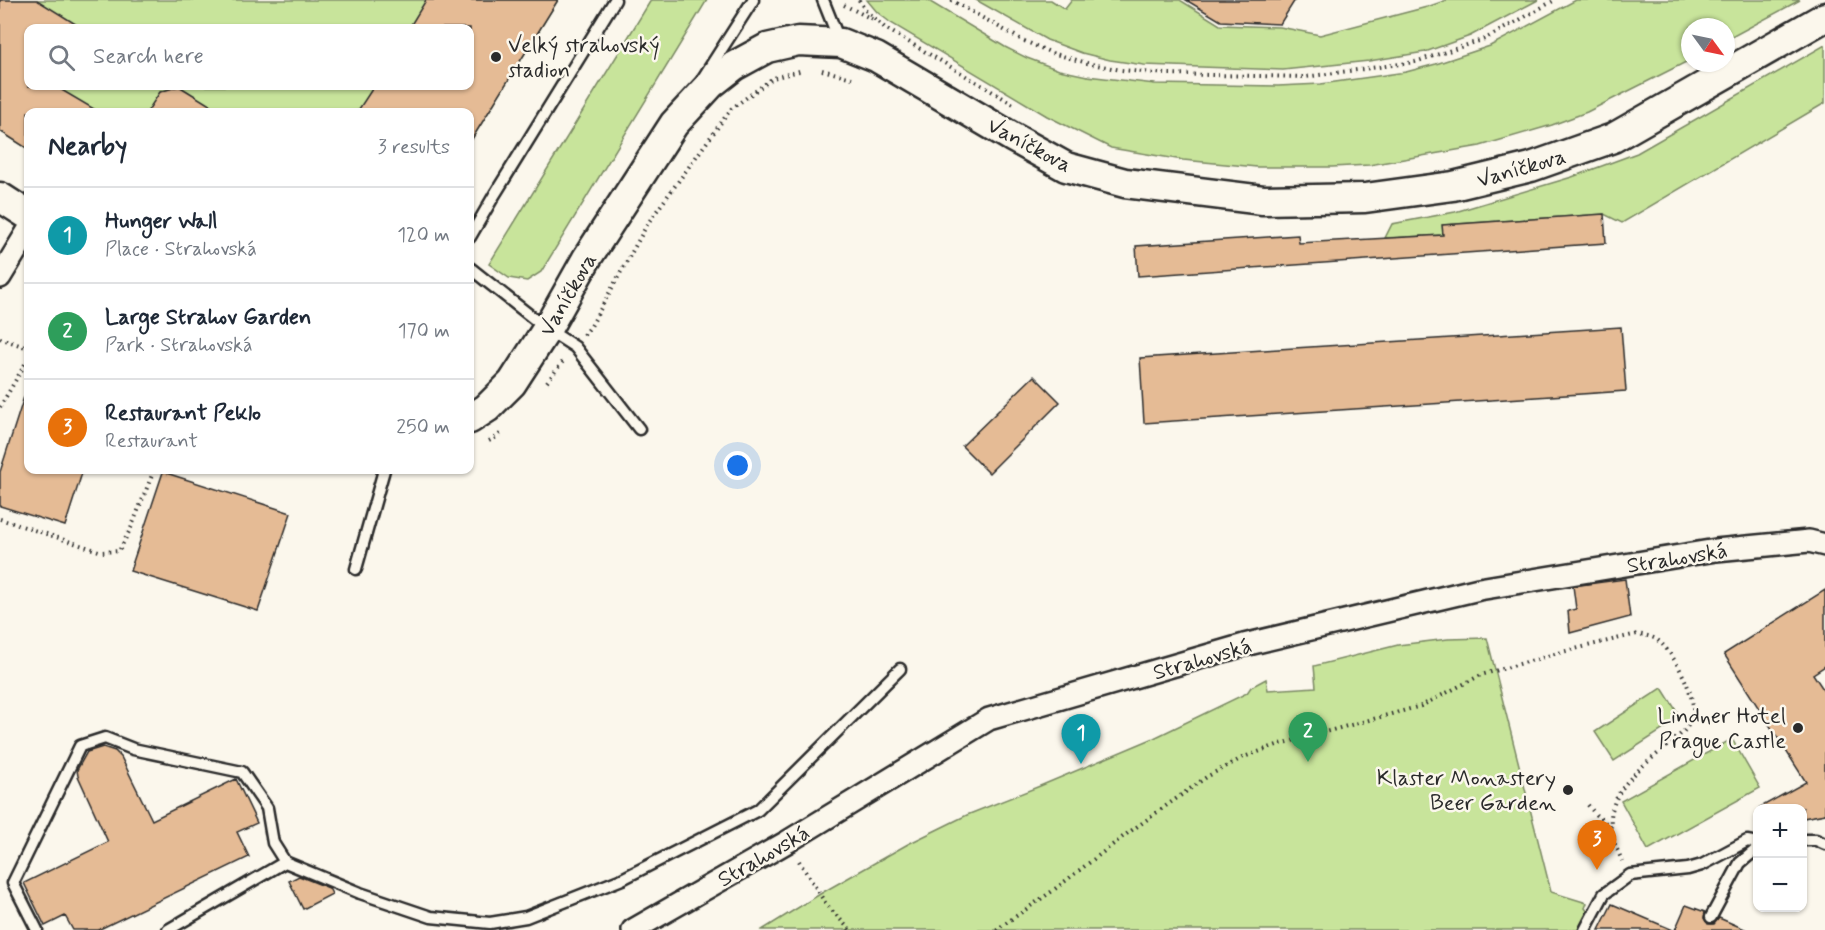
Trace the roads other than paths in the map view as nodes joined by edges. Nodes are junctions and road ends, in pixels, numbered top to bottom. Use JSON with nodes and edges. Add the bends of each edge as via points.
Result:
{"nodes":[{"id":1,"x":615,"y":0,"type":"edge"},
{"id":2,"x":753,"y":0,"type":"edge"},
{"id":3,"x":822,"y":0,"type":"edge"},
{"id":4,"x":1825,"y":17,"type":"edge"},
{"id":5,"x":841,"y":43,"type":"junction"},
{"id":6,"x":674,"y":124,"type":"junction"},
{"id":7,"x":0,"y":197,"type":"edge"},
{"id":8,"x":24,"y":212,"type":"edge"},
{"id":9,"x":474,"y":230,"type":"edge"},
{"id":10,"x":24,"y":238,"type":"edge"},
{"id":11,"x":474,"y":271,"type":"edge"},
{"id":12,"x":0,"y":278,"type":"edge"},
{"id":13,"x":547,"y":329,"type":"junction"},
{"id":14,"x":474,"y":417,"type":"edge"},
{"id":15,"x":639,"y":429,"type":"dead end"},
{"id":16,"x":383,"y":474,"type":"edge"},
{"id":17,"x":1825,"y":545,"type":"edge"},
{"id":18,"x":356,"y":569,"type":"dead end"},
{"id":19,"x":900,"y":669,"type":"dead end"},
{"id":20,"x":1807,"y":840,"type":"edge"},
{"id":21,"x":1753,"y":842,"type":"edge"},
{"id":22,"x":1825,"y":844,"type":"edge"},
{"id":23,"x":1753,"y":852,"type":"edge"},
{"id":24,"x":285,"y":862,"type":"junction"},
{"id":25,"x":1711,"y":916,"type":"dead end"},
{"id":26,"x":37,"y":930,"type":"edge"},
{"id":27,"x":168,"y":930,"type":"edge"},
{"id":28,"x":633,"y":930,"type":"edge"},
{"id":29,"x":1585,"y":930,"type":"edge"}],
"edges":[{"from":1,"to":9,"type":"lane"},
{"from":2,"to":6,"type":"lane"},
{"from":3,"to":5,"type":"lane"},
{"from":4,"to":5,"type":"main road","name":"Vaníčkova","via":[[1613,138],[1520,170],[1453,186],[1365,198],[1263,200],[1125,183],[1066,167],[876,57]]},
{"from":5,"to":6,"type":"main road","name":"Vaníčkova","via":[[798,41],[767,48],[711,84]]},
{"from":6,"to":13,"type":"main road","name":"Vaníčkova","via":[[587,258]]},
{"from":7,"to":8,"type":"main road"},
{"from":10,"to":12,"type":"street"},
{"from":11,"to":13,"type":"lane"},
{"from":13,"to":14,"type":"main road","name":"Vaníčkova","via":[[512,383]]},
{"from":13,"to":15,"type":"lane","via":[[575,347]]},
{"from":16,"to":18,"type":"lane"},
{"from":17,"to":28,"type":"street","name":"Strahovská","via":[[1809,541],[1716,550],[1479,589],[1244,645],[989,719]]},
{"from":19,"to":24,"type":"lane","via":[[758,810],[622,879],[526,917],[490,923],[431,917]]},
{"from":20,"to":22,"type":"lane"},
{"from":21,"to":29,"type":"lane","via":[[1747,841],[1688,869],[1630,875],[1604,894]]},
{"from":23,"to":25,"type":"lane","via":[[1740,863]]},
{"from":24,"to":26,"type":"lane","via":[[273,843],[267,808],[242,772],[105,738],[80,746],[13,883]]},
{"from":24,"to":27,"type":"lane"}]}
